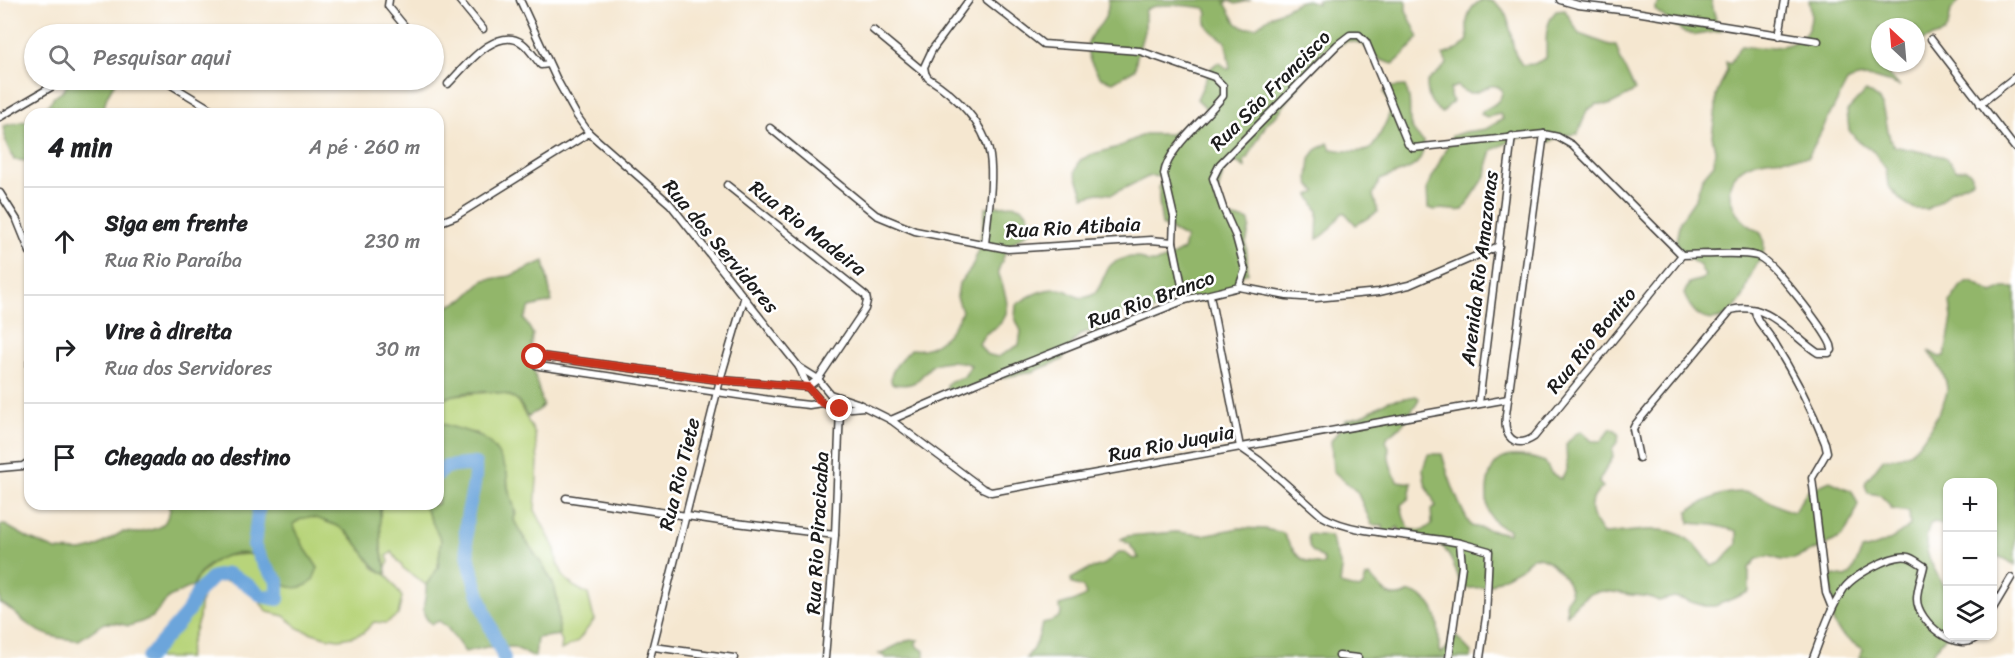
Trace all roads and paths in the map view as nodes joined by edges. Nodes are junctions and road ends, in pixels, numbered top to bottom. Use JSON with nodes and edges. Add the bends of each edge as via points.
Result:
{"nodes":[{"id":1,"x":389,"y":0,"type":"edge"},
{"id":2,"x":459,"y":0,"type":"edge"},
{"id":3,"x":520,"y":0,"type":"edge"},
{"id":4,"x":969,"y":0,"type":"edge"},
{"id":5,"x":987,"y":0,"type":"edge"},
{"id":6,"x":1560,"y":0,"type":"edge"},
{"id":7,"x":1785,"y":0,"type":"edge"},
{"id":8,"x":403,"y":24,"type":"edge"},
{"id":9,"x":483,"y":29,"type":"dead end"},
{"id":10,"x":873,"y":30,"type":"dead end"},
{"id":11,"x":1779,"y":36,"type":"junction"},
{"id":12,"x":1931,"y":39,"type":"dead end"},
{"id":13,"x":1818,"y":41,"type":"dead end"},
{"id":14,"x":549,"y":64,"type":"junction"},
{"id":15,"x":925,"y":73,"type":"junction"},
{"id":16,"x":2015,"y":77,"type":"edge"},
{"id":17,"x":448,"y":84,"type":"dead end"},
{"id":18,"x":46,"y":90,"type":"edge"},
{"id":19,"x":179,"y":90,"type":"edge"},
{"id":20,"x":1980,"y":104,"type":"junction"},
{"id":21,"x":209,"y":108,"type":"edge"},
{"id":22,"x":0,"y":117,"type":"edge"},
{"id":23,"x":770,"y":128,"type":"dead end"},
{"id":24,"x":589,"y":133,"type":"junction"},
{"id":25,"x":1544,"y":134,"type":"junction"},
{"id":26,"x":1512,"y":136,"type":"junction"},
{"id":27,"x":2015,"y":148,"type":"edge"},
{"id":28,"x":727,"y":185,"type":"dead end"},
{"id":29,"x":0,"y":194,"type":"edge"},
{"id":30,"x":444,"y":221,"type":"edge"},
{"id":31,"x":24,"y":238,"type":"edge"},
{"id":32,"x":1173,"y":242,"type":"junction"},
{"id":33,"x":985,"y":245,"type":"junction"},
{"id":34,"x":1499,"y":246,"type":"junction"},
{"id":35,"x":1682,"y":255,"type":"junction"},
{"id":36,"x":1239,"y":287,"type":"junction"},
{"id":37,"x":1210,"y":295,"type":"junction"},
{"id":38,"x":744,"y":298,"type":"junction"},
{"id":39,"x":1185,"y":300,"type":"junction"},
{"id":40,"x":1755,"y":310,"type":"junction"},
{"id":41,"x":799,"y":367,"type":"junction"},
{"id":42,"x":818,"y":379,"type":"junction"},
{"id":43,"x":720,"y":380,"type":"junction"},
{"id":44,"x":808,"y":387,"type":"junction"},
{"id":45,"x":717,"y":391,"type":"junction"},
{"id":46,"x":830,"y":394,"type":"junction"},
{"id":47,"x":1508,"y":399,"type":"junction"},
{"id":48,"x":822,"y":403,"type":"junction"},
{"id":49,"x":1479,"y":403,"type":"junction"},
{"id":50,"x":865,"y":407,"type":"junction"},
{"id":51,"x":840,"y":409,"type":"junction"},
{"id":52,"x":891,"y":420,"type":"junction"},
{"id":53,"x":1240,"y":447,"type":"junction"},
{"id":54,"x":1639,"y":458,"type":"dead end"},
{"id":55,"x":24,"y":465,"type":"edge"},
{"id":56,"x":0,"y":468,"type":"edge"},
{"id":57,"x":566,"y":498,"type":"dead end"},
{"id":58,"x":685,"y":516,"type":"junction"},
{"id":59,"x":835,"y":535,"type":"junction"},
{"id":60,"x":1460,"y":543,"type":"junction"},
{"id":61,"x":2011,"y":578,"type":"dead end"},
{"id":62,"x":1997,"y":602,"type":"edge"},
{"id":63,"x":1832,"y":608,"type":"junction"},
{"id":64,"x":1943,"y":634,"type":"edge"},
{"id":65,"x":1955,"y":640,"type":"edge"},
{"id":66,"x":1973,"y":640,"type":"edge"},
{"id":67,"x":654,"y":647,"type":"junction"},
{"id":68,"x":1339,"y":656,"type":"dead end"},
{"id":69,"x":650,"y":658,"type":"edge"},
{"id":70,"x":734,"y":658,"type":"edge"},
{"id":71,"x":825,"y":658,"type":"edge"},
{"id":72,"x":1358,"y":658,"type":"edge"},
{"id":73,"x":1449,"y":658,"type":"edge"},
{"id":74,"x":1480,"y":658,"type":"edge"},
{"id":75,"x":1813,"y":658,"type":"edge"}],
"edges":[{"from":1,"to":8,"type":"street","via":[[388,6]]},
{"from":2,"to":9,"type":"street"},
{"from":3,"to":14,"type":"street","name":"Rua dos Servidores"},
{"from":4,"to":15,"type":"street","via":[[932,50]]},
{"from":5,"to":32,"type":"street","via":[[1043,44],[1140,51],[1220,82],[1223,96],[1174,151],[1164,168],[1174,217]]},
{"from":6,"to":11,"type":"street"},
{"from":7,"to":11,"type":"street"},
{"from":10,"to":15,"type":"street"},
{"from":11,"to":13,"type":"street"},
{"from":12,"to":20,"type":"street"},
{"from":14,"to":17,"type":"street","via":[[541,65],[522,43],[501,39],[487,46]]},
{"from":14,"to":24,"type":"street","name":"Rua dos Servidores"},
{"from":15,"to":33,"type":"street","via":[[967,112],[986,144],[991,174]]},
{"from":16,"to":20,"type":"street"},
{"from":18,"to":22,"type":"street"},
{"from":19,"to":21,"type":"street"},
{"from":20,"to":27,"type":"street"},
{"from":23,"to":33,"type":"street","name":"Rua Rio Atibaia","via":[[876,215],[915,231]]},
{"from":24,"to":30,"type":"street"},
{"from":24,"to":38,"type":"street","name":"Rua dos Servidores","via":[[670,204]]},
{"from":25,"to":26,"type":"street","name":"Rua São Francisco"},
{"from":25,"to":35,"type":"street","via":[[1572,145]]},
{"from":25,"to":47,"type":"street"},
{"from":26,"to":34,"type":"street","name":"Avenida Rio Amazonas"},
{"from":26,"to":36,"type":"street","name":"Rua São Francisco","via":[[1413,148],[1366,42],[1359,35],[1350,35],[1220,164],[1213,178],[1245,270]]},
{"from":28,"to":42,"type":"street","name":"Rua Rio Madeira","via":[[866,296],[865,309]]},
{"from":29,"to":31,"type":"street"},
{"from":32,"to":33,"type":"street","name":"Rua Rio Atibaia","via":[[1008,249]]},
{"from":32,"to":39,"type":"street"},
{"from":34,"to":36,"type":"street","name":"Rua Rio Branco","via":[[1409,285],[1379,292],[1316,298]]},
{"from":34,"to":49,"type":"street","name":"Avenida Rio Amazonas"},
{"from":35,"to":40,"type":"street","via":[[1748,254],[1763,258],[1803,302],[1832,350],[1818,353],[1786,326]]},
{"from":35,"to":47,"type":"street","name":"Rua Rio Bonito","via":[[1529,440],[1515,441],[1507,433]]},
{"from":36,"to":37,"type":"street","name":"Rua Rio Branco"},
{"from":37,"to":39,"type":"street","name":"Rua Rio Branco"},
{"from":37,"to":53,"type":"street"},
{"from":38,"to":41,"type":"street","name":"Rua dos Servidores"},
{"from":38,"to":43,"type":"street","name":"Rua Rio Tiete"},
{"from":39,"to":52,"type":"street","name":"Rua Rio Branco"},
{"from":40,"to":54,"type":"street","via":[[1746,307],[1726,313],[1635,425]]},
{"from":40,"to":63,"type":"street","via":[[1826,443],[1827,452],[1812,478],[1826,593]]},
{"from":41,"to":42,"type":"street","name":"Rua dos Servidores"},
{"from":41,"to":44,"type":"street","name":"Rua dos Servidores"},
{"from":42,"to":44,"type":"street","name":"Rua Rio Madeira"},
{"from":42,"to":46,"type":"street","name":"Rua dos Servidores"},
{"from":43,"to":44,"type":"street"},
{"from":43,"to":45,"type":"street","name":"Rua Rio Tiete"},
{"from":43,"to":45,"type":"street","via":[[540,356],[534,360],[539,366]]},
{"from":44,"to":48,"type":"street","name":"Rua dos Servidores"},
{"from":45,"to":48,"type":"street","via":[[791,403]]},
{"from":45,"to":58,"type":"street","name":"Rua Rio Tiete"},
{"from":46,"to":48,"type":"street"},
{"from":46,"to":50,"type":"street","name":"Rua Rio Juquia"},
{"from":47,"to":49,"type":"street","name":"Rua Rio Juquia"},
{"from":48,"to":51,"type":"street"},
{"from":49,"to":53,"type":"street","name":"Rua Rio Juquia"},
{"from":50,"to":51,"type":"street"},
{"from":50,"to":52,"type":"street","name":"Rua Rio Juquia"},
{"from":51,"to":59,"type":"street","name":"Rua Rio Piracicaba"},
{"from":52,"to":53,"type":"street","name":"Rua Rio Juquia","via":[[991,492]]},
{"from":53,"to":60,"type":"street","via":[[1332,522]]},
{"from":55,"to":56,"type":"street"},
{"from":57,"to":58,"type":"street"},
{"from":58,"to":59,"type":"street"},
{"from":58,"to":67,"type":"street","name":"Rua Rio Tiete"},
{"from":59,"to":71,"type":"street","name":"Rua Rio Piracicaba"},
{"from":60,"to":73,"type":"street","via":[[1462,566]]},
{"from":60,"to":74,"type":"street","via":[[1489,551]]},
{"from":61,"to":62,"type":"street"},
{"from":63,"to":64,"type":"street","via":[[1845,587],[1874,567],[1893,558],[1908,557],[1924,566],[1917,600],[1928,623]]},
{"from":63,"to":75,"type":"street"},
{"from":65,"to":66,"type":"street"},
{"from":67,"to":69,"type":"street","name":"Rua Rio Tiete"},
{"from":67,"to":70,"type":"street"},
{"from":68,"to":72,"type":"street"}]}
